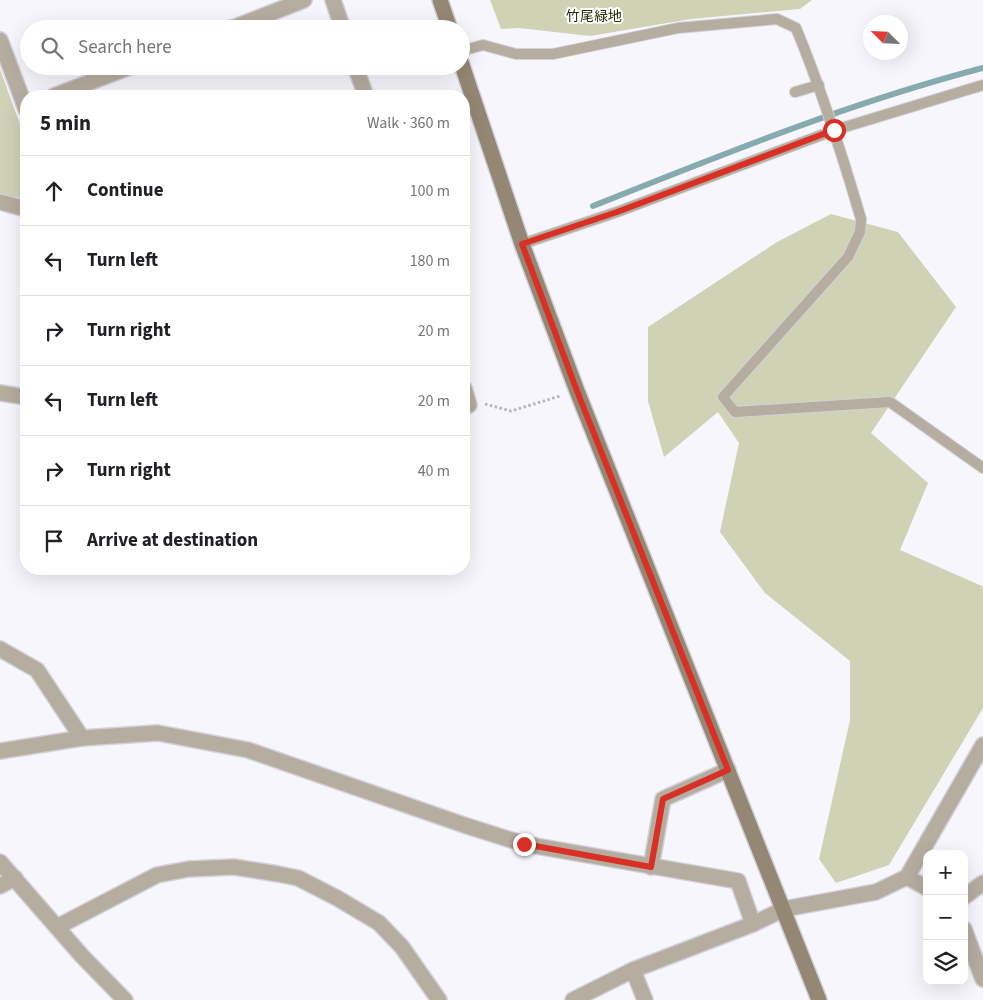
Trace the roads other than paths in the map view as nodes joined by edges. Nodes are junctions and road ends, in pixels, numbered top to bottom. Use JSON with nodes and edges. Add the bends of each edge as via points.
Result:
{"nodes":[{"id":1,"x":304,"y":0,"type":"edge"},
{"id":2,"x":333,"y":0,"type":"edge"},
{"id":3,"x":440,"y":0,"type":"edge"},
{"id":4,"x":253,"y":20,"type":"edge"},
{"id":5,"x":340,"y":20,"type":"edge"},
{"id":6,"x":447,"y":20,"type":"edge"},
{"id":7,"x":0,"y":40,"type":"edge"},
{"id":8,"x":470,"y":49,"type":"edge"},
{"id":9,"x":109,"y":75,"type":"edge"},
{"id":10,"x":359,"y":75,"type":"edge"},
{"id":11,"x":465,"y":75,"type":"edge"},
{"id":12,"x":819,"y":84,"type":"junction"},
{"id":13,"x":983,"y":85,"type":"edge"},
{"id":14,"x":70,"y":90,"type":"edge"},
{"id":15,"x":364,"y":90,"type":"edge"},
{"id":16,"x":20,"y":92,"type":"edge"},
{"id":17,"x":795,"y":92,"type":"dead end"},
{"id":18,"x":834,"y":130,"type":"junction"},
{"id":19,"x":0,"y":202,"type":"edge"},
{"id":20,"x":20,"y":207,"type":"edge"},
{"id":21,"x":522,"y":244,"type":"junction"},
{"id":22,"x":0,"y":393,"type":"edge"},
{"id":23,"x":20,"y":396,"type":"edge"},
{"id":24,"x":983,"y":468,"type":"edge"},
{"id":25,"x":0,"y":648,"type":"edge"},
{"id":26,"x":82,"y":738,"type":"junction"},
{"id":27,"x":983,"y":745,"type":"edge"},
{"id":28,"x":0,"y":751,"type":"edge"},
{"id":29,"x":728,"y":770,"type":"junction"},
{"id":30,"x":0,"y":862,"type":"edge"},
{"id":31,"x":651,"y":867,"type":"junction"},
{"id":32,"x":907,"y":877,"type":"junction"},
{"id":33,"x":15,"y":878,"type":"junction"},
{"id":34,"x":983,"y":883,"type":"edge"},
{"id":35,"x":0,"y":886,"type":"edge"},
{"id":36,"x":923,"y":886,"type":"edge"},
{"id":37,"x":967,"y":895,"type":"edge"},
{"id":38,"x":784,"y":909,"type":"junction"},
{"id":39,"x":753,"y":924,"type":"junction"},
{"id":40,"x":57,"y":926,"type":"junction"},
{"id":41,"x":968,"y":940,"type":"edge"},
{"id":42,"x":633,"y":970,"type":"junction"},
{"id":43,"x":983,"y":979,"type":"edge"},
{"id":44,"x":125,"y":1000,"type":"edge"},
{"id":45,"x":439,"y":1000,"type":"edge"},
{"id":46,"x":573,"y":1000,"type":"edge"},
{"id":47,"x":645,"y":1000,"type":"edge"},
{"id":48,"x":819,"y":1000,"type":"edge"}],
"edges":[{"from":1,"to":4,"type":"street"},
{"from":2,"to":5,"type":"street"},
{"from":3,"to":6,"type":"street"},
{"from":7,"to":16,"type":"street"},
{"from":8,"to":12,"type":"lane","via":[[483,46],[516,54],[553,54],[678,28],[777,19],[796,28]]},
{"from":9,"to":14,"type":"street"},
{"from":10,"to":15,"type":"street"},
{"from":11,"to":21,"type":"street"},
{"from":12,"to":17,"type":"lane"},
{"from":12,"to":18,"type":"lane"},
{"from":13,"to":18,"type":"lane"},
{"from":18,"to":21,"type":"lane","via":[[617,212]]},
{"from":18,"to":24,"type":"lane","via":[[862,219],[860,232],[848,257],[723,397],[735,412],[890,402]]},
{"from":19,"to":20,"type":"street"},
{"from":21,"to":29,"type":"street"},
{"from":22,"to":23,"type":"street"},
{"from":25,"to":26,"type":"street","via":[[37,670]]},
{"from":26,"to":28,"type":"street"},
{"from":26,"to":31,"type":"street","via":[[158,733],[248,750],[524,844]]},
{"from":27,"to":32,"type":"street"},
{"from":29,"to":31,"type":"street","via":[[663,799]]},
{"from":29,"to":38,"type":"street"},
{"from":30,"to":33,"type":"street"},
{"from":31,"to":39,"type":"street","via":[[738,881]]},
{"from":32,"to":36,"type":"street"},
{"from":32,"to":38,"type":"street","via":[[876,892]]},
{"from":33,"to":35,"type":"street"},
{"from":33,"to":40,"type":"street"},
{"from":34,"to":37,"type":"street"},
{"from":38,"to":39,"type":"street"},
{"from":38,"to":48,"type":"street"},
{"from":39,"to":42,"type":"street"},
{"from":40,"to":44,"type":"street"},
{"from":40,"to":45,"type":"street","via":[[158,875],[189,869],[234,867],[278,874],[298,878],[379,923],[402,947]]},
{"from":41,"to":43,"type":"street"},
{"from":42,"to":46,"type":"street"},
{"from":42,"to":47,"type":"street"}]}
